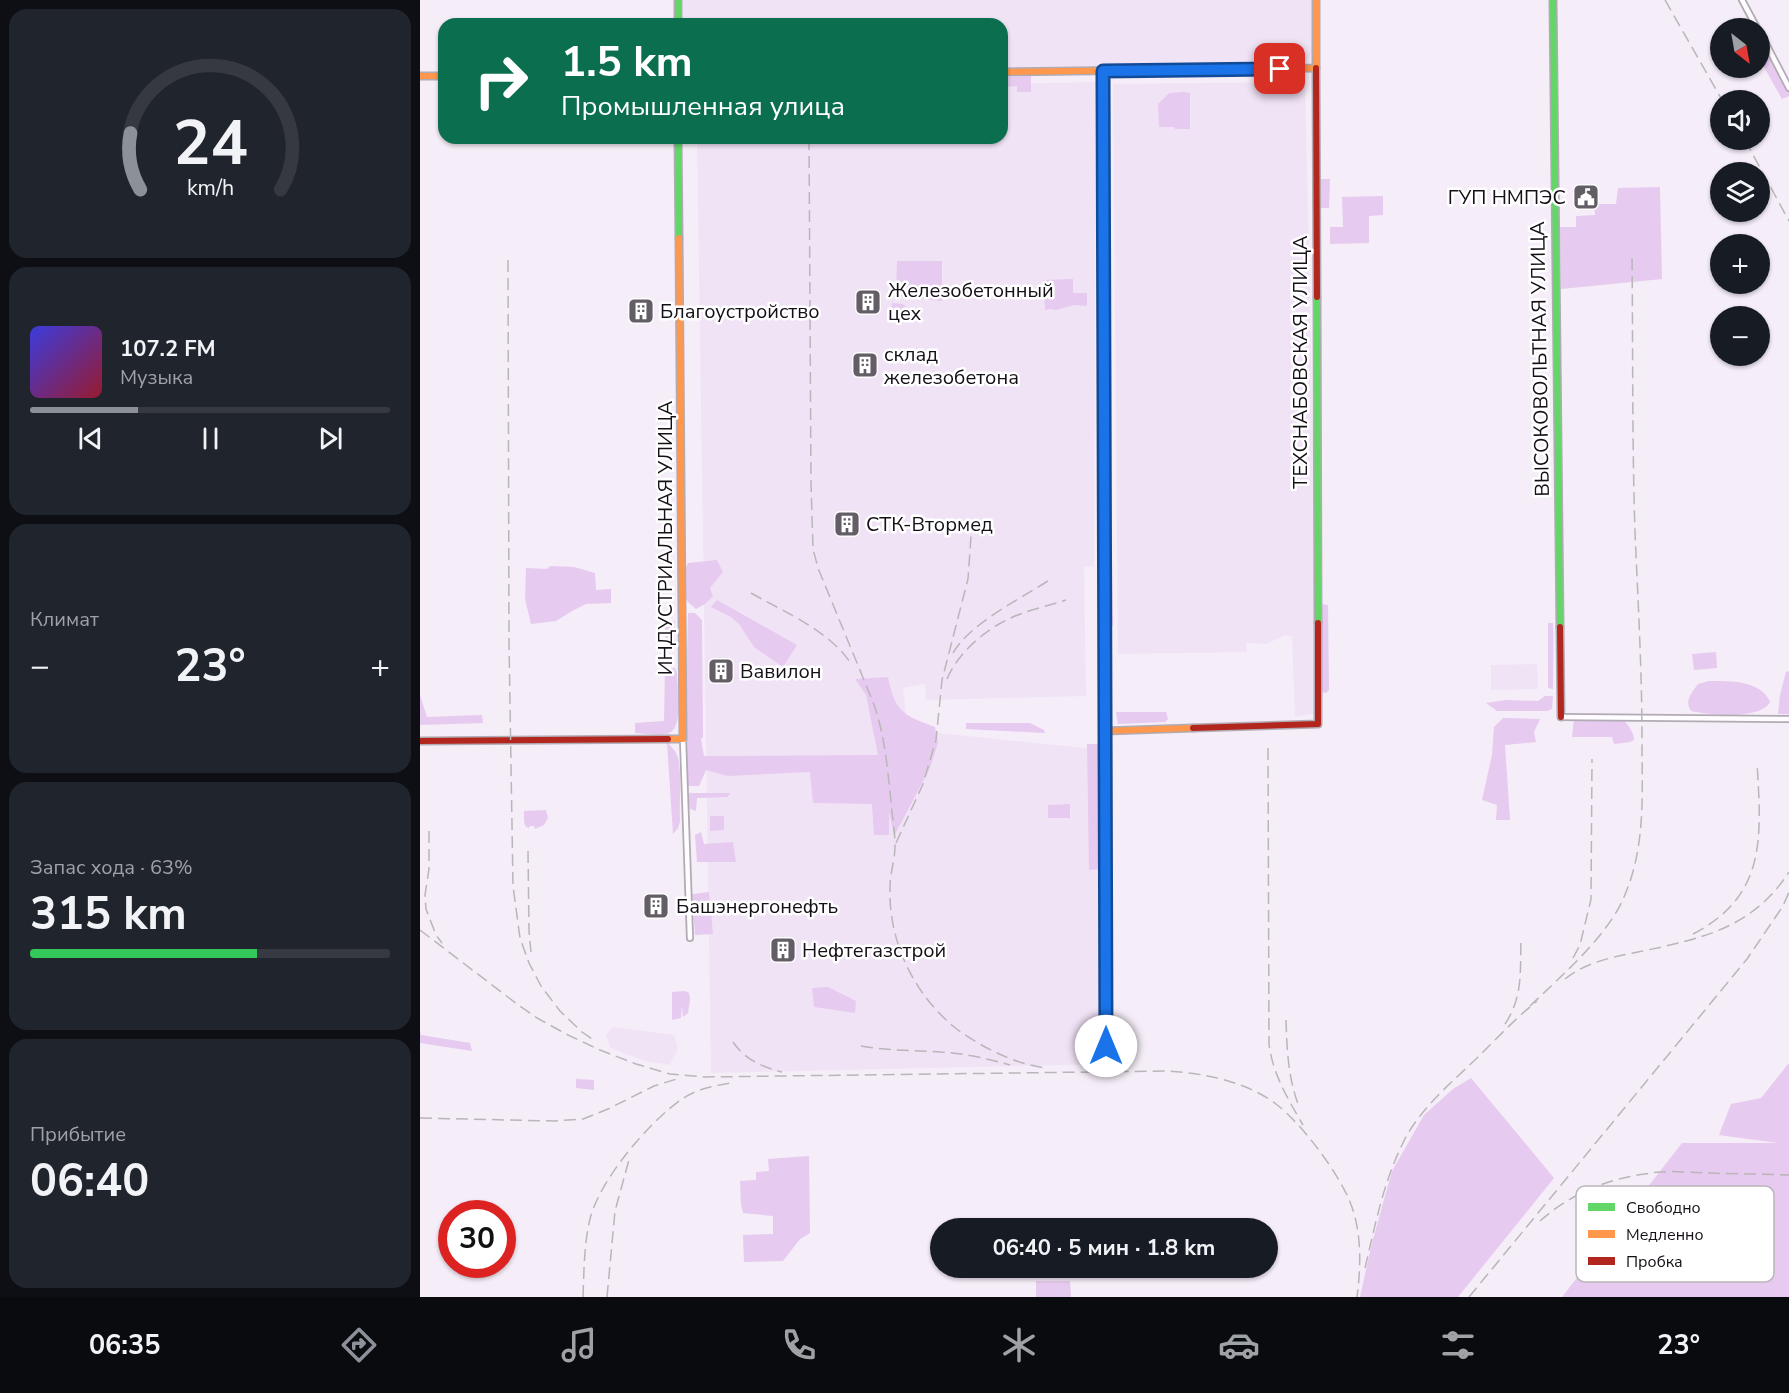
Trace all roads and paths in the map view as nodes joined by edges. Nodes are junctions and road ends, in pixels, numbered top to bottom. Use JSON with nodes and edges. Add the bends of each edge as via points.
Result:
{"nodes":[{"id":1,"x":678,"y":0,"type":"edge"},
{"id":2,"x":1316,"y":0,"type":"edge"},
{"id":3,"x":1553,"y":0,"type":"edge"},
{"id":4,"x":1742,"y":0,"type":"edge"},
{"id":5,"x":678,"y":18,"type":"edge"},
{"id":6,"x":1752,"y":18,"type":"edge"},
{"id":7,"x":1770,"y":52,"type":"edge"},
{"id":8,"x":1316,"y":68,"type":"junction"},
{"id":9,"x":1103,"y":71,"type":"junction"},
{"id":10,"x":1008,"y":72,"type":"edge"},
{"id":11,"x":420,"y":76,"type":"edge"},
{"id":12,"x":438,"y":76,"type":"edge"},
{"id":13,"x":1789,"y":88,"type":"edge"},
{"id":14,"x":678,"y":144,"type":"edge"},
{"id":15,"x":1561,"y":717,"type":"joint"},
{"id":16,"x":1789,"y":718,"type":"edge"},
{"id":17,"x":1105,"y":731,"type":"junction"},
{"id":18,"x":683,"y":739,"type":"junction"},
{"id":19,"x":420,"y":741,"type":"edge"},
{"id":20,"x":690,"y":938,"type":"dead end"},
{"id":21,"x":1106,"y":1046,"type":"dead end"}],
"edges":[{"from":1,"to":5,"type":"street"},
{"from":2,"to":8,"type":"street","name":"ТЕХСНАБОВСКАЯ УЛИЦА"},
{"from":3,"to":15,"type":"street","name":"ВЫСОКОВОЛЬТНАЯ УЛИЦА"},
{"from":4,"to":6,"type":"street"},
{"from":7,"to":13,"type":"street"},
{"from":8,"to":9,"type":"street"},
{"from":8,"to":17,"type":"street","name":"ТЕХСНАБОВСКАЯ УЛИЦА","via":[[1318,724]]},
{"from":9,"to":10,"type":"street"},
{"from":9,"to":17,"type":"street"},
{"from":11,"to":12,"type":"street"},
{"from":14,"to":18,"type":"street","name":"ИНДУСТРИАЛЬНАЯ УЛИЦА"},
{"from":15,"to":16,"type":"street"},
{"from":17,"to":21,"type":"street"},
{"from":18,"to":19,"type":"street"},
{"from":18,"to":20,"type":"street","name":"ИНДУСТРИАЛЬНАЯ УЛИЦА"}]}
